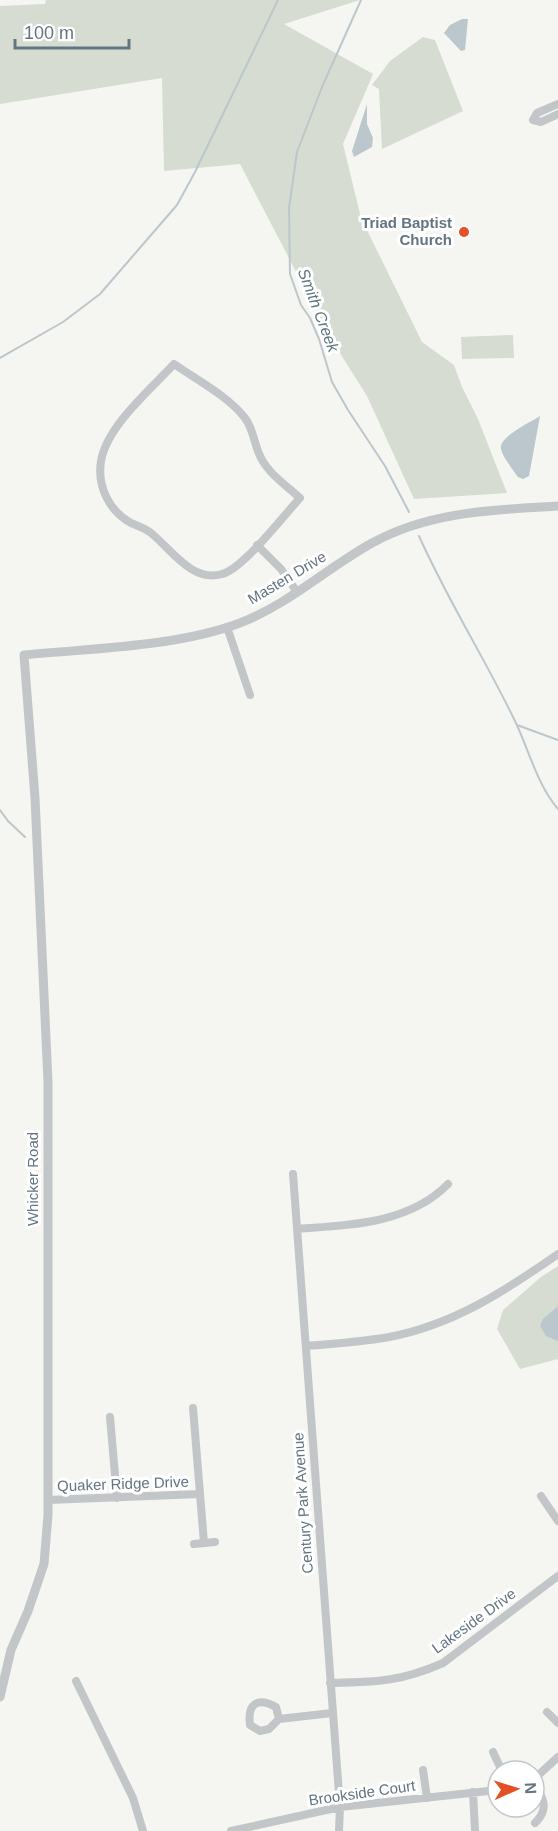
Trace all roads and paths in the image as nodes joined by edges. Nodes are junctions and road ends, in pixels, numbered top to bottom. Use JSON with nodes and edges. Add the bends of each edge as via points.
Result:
{"nodes":[{"id":1,"x":558,"y":104,"type":"edge"},
{"id":2,"x":558,"y":114,"type":"edge"},
{"id":3,"x":558,"y":506,"type":"edge"},
{"id":4,"x":257,"y":545,"type":"junction"},
{"id":5,"x":297,"y":592,"type":"junction"},
{"id":6,"x":227,"y":627,"type":"junction"},
{"id":7,"x":24,"y":655,"type":"joint"},
{"id":8,"x":250,"y":695,"type":"dead end"},
{"id":9,"x":293,"y":1174,"type":"dead end"},
{"id":10,"x":448,"y":1184,"type":"dead end"},
{"id":11,"x":297,"y":1229,"type":"junction"},
{"id":12,"x":558,"y":1254,"type":"edge"},
{"id":13,"x":306,"y":1346,"type":"junction"},
{"id":14,"x":193,"y":1408,"type":"dead end"},
{"id":15,"x":110,"y":1418,"type":"dead end"},
{"id":16,"x":200,"y":1494,"type":"junction"},
{"id":17,"x":541,"y":1496,"type":"dead end"},
{"id":18,"x":117,"y":1498,"type":"junction"},
{"id":19,"x":48,"y":1500,"type":"junction"},
{"id":20,"x":558,"y":1521,"type":"edge"},
{"id":21,"x":215,"y":1542,"type":"dead end"},
{"id":22,"x":204,"y":1543,"type":"junction"},
{"id":23,"x":194,"y":1544,"type":"dead end"},
{"id":24,"x":558,"y":1576,"type":"edge"},
{"id":25,"x":76,"y":1681,"type":"dead end"},
{"id":26,"x":330,"y":1683,"type":"junction"},
{"id":27,"x":0,"y":1697,"type":"edge"},
{"id":28,"x":547,"y":1712,"type":"dead end"},
{"id":29,"x":332,"y":1713,"type":"junction"},
{"id":30,"x":279,"y":1719,"type":"dead end"},
{"id":31,"x":558,"y":1723,"type":"edge"},
{"id":32,"x":493,"y":1752,"type":"dead end"},
{"id":33,"x":558,"y":1757,"type":"edge"},
{"id":34,"x":496,"y":1759,"type":"edge"},
{"id":35,"x":546,"y":1769,"type":"edge"},
{"id":36,"x":423,"y":1770,"type":"dead end"},
{"id":37,"x":486,"y":1791,"type":"edge"},
{"id":38,"x":473,"y":1792,"type":"junction"},
{"id":39,"x":427,"y":1798,"type":"junction"},
{"id":40,"x":340,"y":1807,"type":"junction"},
{"id":41,"x":538,"y":1819,"type":"edge"},
{"id":42,"x":535,"y":1823,"type":"dead end"},
{"id":43,"x":143,"y":1831,"type":"edge"},
{"id":44,"x":231,"y":1831,"type":"edge"},
{"id":45,"x":339,"y":1831,"type":"edge"},
{"id":46,"x":475,"y":1831,"type":"edge"}],
"edges":[{"from":1,"to":2,"type":"street","via":[[537,113],[533,120],[541,122]]},
{"from":3,"to":5,"type":"street","name":"Masten Drive","via":[[462,513],[413,525],[373,543]]},
{"from":4,"to":4,"type":"street","via":[[228,572],[204,575],[174,556],[146,529],[123,518],[104,493],[100,463],[107,443],[123,419],[174,364],[243,416],[268,469],[300,498]]},
{"from":4,"to":5,"type":"street"},
{"from":5,"to":6,"type":"street","name":"Masten Drive"},
{"from":6,"to":7,"type":"street","name":"Masten Drive","via":[[181,639]]},
{"from":6,"to":8,"type":"street"},
{"from":7,"to":19,"type":"street","name":"Whicker Road","via":[[48,1082]]},
{"from":9,"to":11,"type":"street","name":"Century Park Avenue"},
{"from":10,"to":11,"type":"street","via":[[432,1198],[384,1219]]},
{"from":11,"to":13,"type":"street","name":"Century Park Avenue"},
{"from":12,"to":13,"type":"street","via":[[484,1303],[430,1326],[372,1340]]},
{"from":13,"to":26,"type":"street","name":"Century Park Avenue"},
{"from":14,"to":16,"type":"street"},
{"from":15,"to":18,"type":"street"},
{"from":16,"to":18,"type":"street","name":"Quaker Ridge Drive"},
{"from":16,"to":22,"type":"street"},
{"from":17,"to":20,"type":"street"},
{"from":18,"to":19,"type":"street","name":"Quaker Ridge Drive"},
{"from":19,"to":27,"type":"street","name":"Whicker Road","via":[[44,1564],[11,1650]]},
{"from":21,"to":22,"type":"street"},
{"from":22,"to":23,"type":"street"},
{"from":24,"to":26,"type":"street","name":"Lakeside Drive","via":[[443,1663],[388,1681]]},
{"from":25,"to":43,"type":"street","via":[[133,1798]]},
{"from":26,"to":29,"type":"street","name":"Century Park Avenue"},
{"from":28,"to":31,"type":"street"},
{"from":29,"to":30,"type":"street"},
{"from":29,"to":40,"type":"street","name":"Century Park Avenue"},
{"from":32,"to":34,"type":"street"},
{"from":33,"to":35,"type":"street"},
{"from":36,"to":39,"type":"street"},
{"from":37,"to":38,"type":"street","name":"Brookside Court"},
{"from":38,"to":39,"type":"street","name":"Brookside Court"},
{"from":38,"to":46,"type":"street"},
{"from":39,"to":40,"type":"street","name":"Brookside Court"},
{"from":40,"to":44,"type":"street","name":"Brookside Court"},
{"from":40,"to":45,"type":"street","name":"Century Park Avenue"},
{"from":41,"to":42,"type":"street"}]}
